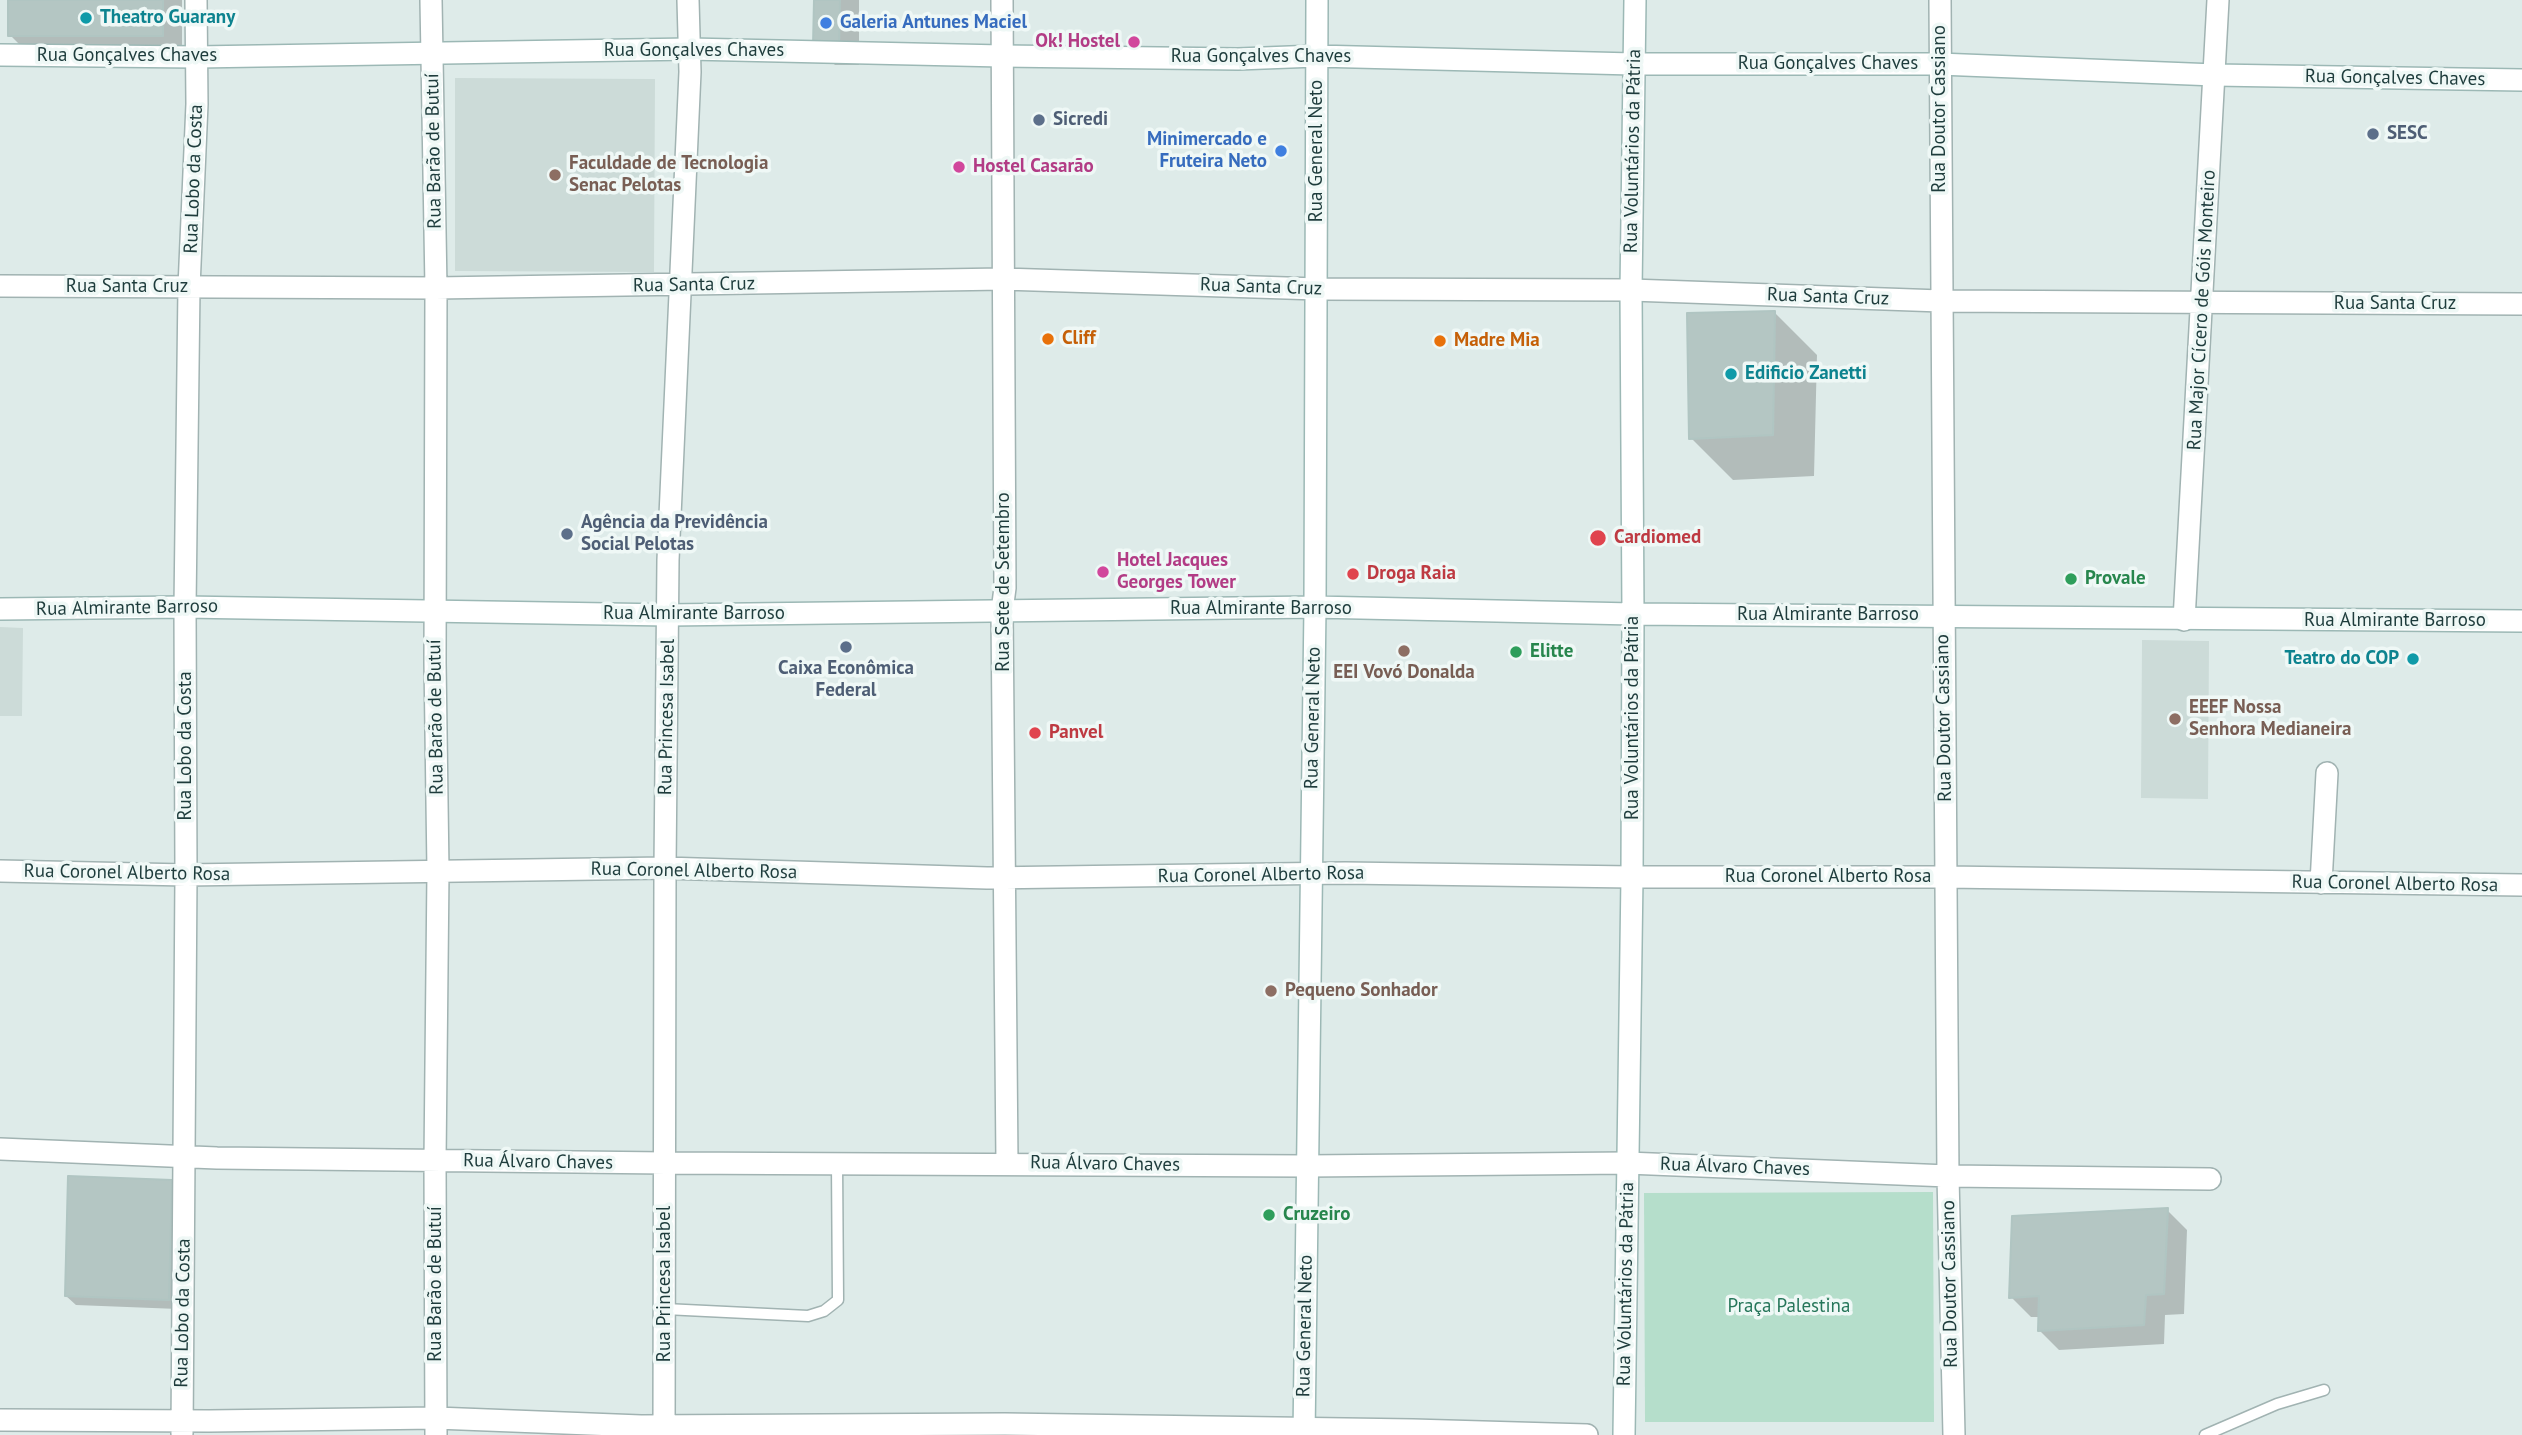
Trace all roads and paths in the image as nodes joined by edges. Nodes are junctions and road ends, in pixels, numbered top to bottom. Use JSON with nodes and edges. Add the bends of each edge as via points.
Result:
{"nodes":[{"id":1,"x":196,"y":0,"type":"edge"},
{"id":2,"x":431,"y":0,"type":"edge"},
{"id":3,"x":688,"y":0,"type":"edge"},
{"id":4,"x":1002,"y":0,"type":"edge"},
{"id":5,"x":1317,"y":0,"type":"edge"},
{"id":6,"x":1635,"y":0,"type":"edge"},
{"id":7,"x":1940,"y":0,"type":"edge"},
{"id":8,"x":2218,"y":0,"type":"edge"},
{"id":9,"x":690,"y":49,"type":"junction"},
{"id":10,"x":432,"y":52,"type":"junction"},
{"id":11,"x":0,"y":55,"type":"edge"},
{"id":12,"x":1002,"y":56,"type":"junction"},
{"id":13,"x":1316,"y":56,"type":"junction"},
{"id":14,"x":197,"y":57,"type":"junction"},
{"id":15,"x":1633,"y":64,"type":"junction"},
{"id":16,"x":1939,"y":64,"type":"junction"},
{"id":17,"x":2215,"y":75,"type":"junction"},
{"id":18,"x":2522,"y":80,"type":"edge"},
{"id":19,"x":1003,"y":279,"type":"junction"},
{"id":20,"x":679,"y":285,"type":"junction"},
{"id":21,"x":0,"y":286,"type":"edge"},
{"id":22,"x":190,"y":287,"type":"junction"},
{"id":23,"x":436,"y":288,"type":"junction"},
{"id":24,"x":1318,"y":289,"type":"junction"},
{"id":25,"x":1631,"y":290,"type":"junction"},
{"id":26,"x":1941,"y":301,"type":"junction"},
{"id":27,"x":2203,"y":303,"type":"junction"},
{"id":28,"x":2522,"y":304,"type":"edge"},
{"id":29,"x":185,"y":607,"type":"junction"},
{"id":30,"x":1315,"y":607,"type":"junction"},
{"id":31,"x":0,"y":609,"type":"edge"},
{"id":32,"x":436,"y":610,"type":"junction"},
{"id":33,"x":1002,"y":611,"type":"junction"},
{"id":34,"x":1633,"y":614,"type":"junction"},
{"id":35,"x":668,"y":615,"type":"junction"},
{"id":36,"x":1943,"y":615,"type":"junction"},
{"id":37,"x":2184,"y":620,"type":"junction"},
{"id":38,"x":2522,"y":621,"type":"edge"},
{"id":39,"x":2327,"y":773,"type":"dead end"},
{"id":40,"x":665,"y":868,"type":"junction"},
{"id":41,"x":0,"y":871,"type":"edge"},
{"id":42,"x":438,"y":871,"type":"junction"},
{"id":43,"x":1311,"y":874,"type":"junction"},
{"id":44,"x":186,"y":875,"type":"junction"},
{"id":45,"x":1632,"y":877,"type":"junction"},
{"id":46,"x":1946,"y":877,"type":"junction"},
{"id":47,"x":1006,"y":878,"type":"junction"},
{"id":48,"x":2321,"y":883,"type":"junction"},
{"id":49,"x":2522,"y":885,"type":"edge"},
{"id":50,"x":0,"y":1149,"type":"edge"},
{"id":51,"x":184,"y":1156,"type":"junction"},
{"id":52,"x":435,"y":1161,"type":"junction"},
{"id":53,"x":666,"y":1163,"type":"junction"},
{"id":54,"x":837,"y":1163,"type":"junction"},
{"id":55,"x":1007,"y":1163,"type":"junction"},
{"id":56,"x":1627,"y":1163,"type":"junction"},
{"id":57,"x":1307,"y":1166,"type":"junction"},
{"id":58,"x":1948,"y":1176,"type":"junction"},
{"id":59,"x":2210,"y":1179,"type":"dead end"},
{"id":60,"x":665,"y":1309,"type":"junction"},
{"id":61,"x":2324,"y":1390,"type":"dead end"},
{"id":62,"x":0,"y":1420,"type":"edge"},
{"id":63,"x":436,"y":1426,"type":"edge"},
{"id":64,"x":182,"y":1428,"type":"edge"},
{"id":65,"x":1005,"y":1429,"type":"edge"},
{"id":66,"x":664,"y":1430,"type":"edge"},
{"id":67,"x":1304,"y":1432,"type":"edge"},
{"id":68,"x":1413,"y":1432,"type":"edge"},
{"id":69,"x":1587,"y":1435,"type":"edge"},
{"id":70,"x":1624,"y":1435,"type":"edge"},
{"id":71,"x":1954,"y":1435,"type":"edge"},
{"id":72,"x":2205,"y":1435,"type":"edge"}],
"edges":[{"from":1,"to":14,"type":"street","name":"Rua Lobo da Costa"},
{"from":2,"to":10,"type":"street","name":"Rua Barão de Butuí"},
{"from":3,"to":9,"type":"street","name":"Rua Princesa Isabel"},
{"from":4,"to":12,"type":"street","name":"Rua Sete de Setembro"},
{"from":5,"to":13,"type":"street","name":"Rua General Neto"},
{"from":6,"to":15,"type":"street","name":"Rua Voluntários da Pátria"},
{"from":7,"to":16,"type":"street","name":"Rua Doutor Cassiano"},
{"from":8,"to":17,"type":"street","name":"Rua Major Cícero de Góis Monteiro"},
{"from":9,"to":10,"type":"street","name":"Rua Gonçalves Chaves"},
{"from":9,"to":12,"type":"street","name":"Rua Gonçalves Chaves"},
{"from":9,"to":20,"type":"street","name":"Rua Princesa Isabel"},
{"from":10,"to":14,"type":"street","name":"Rua Gonçalves Chaves"},
{"from":10,"to":23,"type":"street","name":"Rua Barão de Butuí"},
{"from":11,"to":14,"type":"street","name":"Rua Gonçalves Chaves"},
{"from":12,"to":13,"type":"street","name":"Rua Gonçalves Chaves"},
{"from":12,"to":19,"type":"street","name":"Rua Sete de Setembro"},
{"from":13,"to":15,"type":"street","name":"Rua Gonçalves Chaves"},
{"from":13,"to":24,"type":"street","name":"Rua General Neto"},
{"from":14,"to":22,"type":"street","name":"Rua Lobo da Costa"},
{"from":15,"to":16,"type":"street","name":"Rua Gonçalves Chaves"},
{"from":15,"to":25,"type":"street","name":"Rua Voluntários da Pátria"},
{"from":16,"to":17,"type":"street","name":"Rua Gonçalves Chaves"},
{"from":16,"to":26,"type":"street","name":"Rua Doutor Cassiano"},
{"from":17,"to":18,"type":"street","name":"Rua Gonçalves Chaves"},
{"from":17,"to":27,"type":"street","name":"Rua Major Cícero de Góis Monteiro"},
{"from":19,"to":20,"type":"street","name":"Rua Santa Cruz"},
{"from":19,"to":24,"type":"street","name":"Rua Santa Cruz"},
{"from":19,"to":33,"type":"street","name":"Rua Sete de Setembro"},
{"from":20,"to":23,"type":"street","name":"Rua Santa Cruz"},
{"from":20,"to":35,"type":"street","name":"Rua Princesa Isabel"},
{"from":21,"to":22,"type":"street","name":"Rua Santa Cruz"},
{"from":22,"to":23,"type":"street","name":"Rua Santa Cruz"},
{"from":22,"to":29,"type":"street","name":"Rua Lobo da Costa"},
{"from":23,"to":32,"type":"street","name":"Rua Barão de Butuí"},
{"from":24,"to":25,"type":"street","name":"Rua Santa Cruz"},
{"from":24,"to":30,"type":"street","name":"Rua General Neto"},
{"from":25,"to":26,"type":"street","name":"Rua Santa Cruz"},
{"from":25,"to":34,"type":"street","name":"Rua Voluntários da Pátria"},
{"from":26,"to":27,"type":"street","name":"Rua Santa Cruz"},
{"from":26,"to":36,"type":"street","name":"Rua Doutor Cassiano"},
{"from":27,"to":28,"type":"street","name":"Rua Santa Cruz"},
{"from":27,"to":37,"type":"street","name":"Rua Major Cícero de Góis Monteiro"},
{"from":29,"to":31,"type":"street","name":"Rua Almirante Barroso"},
{"from":29,"to":32,"type":"street","name":"Rua Almirante Barroso"},
{"from":29,"to":44,"type":"street","name":"Rua Lobo da Costa"},
{"from":30,"to":33,"type":"street","name":"Rua Almirante Barroso"},
{"from":30,"to":34,"type":"street","name":"Rua Almirante Barroso"},
{"from":30,"to":43,"type":"street","name":"Rua General Neto"},
{"from":32,"to":35,"type":"street","name":"Rua Almirante Barroso"},
{"from":32,"to":42,"type":"street","name":"Rua Barão de Butuí"},
{"from":33,"to":35,"type":"street","name":"Rua Almirante Barroso"},
{"from":33,"to":47,"type":"street","name":"Rua Sete de Setembro"},
{"from":34,"to":36,"type":"street","name":"Rua Almirante Barroso"},
{"from":34,"to":45,"type":"street","name":"Rua Voluntários da Pátria"},
{"from":35,"to":40,"type":"street","name":"Rua Princesa Isabel"},
{"from":36,"to":37,"type":"street","name":"Rua Almirante Barroso"},
{"from":36,"to":46,"type":"street","name":"Rua Doutor Cassiano"},
{"from":37,"to":38,"type":"street","name":"Rua Almirante Barroso"},
{"from":39,"to":48,"type":"street"},
{"from":40,"to":42,"type":"street","name":"Rua Coronel Alberto Rosa"},
{"from":40,"to":47,"type":"street","name":"Rua Coronel Alberto Rosa"},
{"from":40,"to":53,"type":"street","name":"Rua Princesa Isabel"},
{"from":41,"to":44,"type":"street","name":"Rua Coronel Alberto Rosa"},
{"from":42,"to":44,"type":"street","name":"Rua Coronel Alberto Rosa"},
{"from":42,"to":52,"type":"street","name":"Rua Barão de Butuí"},
{"from":43,"to":45,"type":"street","name":"Rua Coronel Alberto Rosa"},
{"from":43,"to":47,"type":"street","name":"Rua Coronel Alberto Rosa"},
{"from":43,"to":57,"type":"street","name":"Rua General Neto"},
{"from":44,"to":51,"type":"street","name":"Rua Lobo da Costa"},
{"from":45,"to":46,"type":"street","name":"Rua Coronel Alberto Rosa"},
{"from":45,"to":56,"type":"street","name":"Rua Voluntários da Pátria"},
{"from":46,"to":48,"type":"street","name":"Rua Coronel Alberto Rosa"},
{"from":46,"to":58,"type":"street","name":"Rua Doutor Cassiano"},
{"from":47,"to":55,"type":"street","name":"Rua Sete de Setembro"},
{"from":48,"to":49,"type":"street","name":"Rua Coronel Alberto Rosa"},
{"from":50,"to":51,"type":"street","name":"Rua Álvaro Chaves"},
{"from":51,"to":52,"type":"street","name":"Rua Álvaro Chaves"},
{"from":51,"to":64,"type":"street","name":"Rua Lobo da Costa"},
{"from":52,"to":53,"type":"street","name":"Rua Álvaro Chaves"},
{"from":52,"to":63,"type":"street","name":"Rua Barão de Butuí"},
{"from":53,"to":54,"type":"street","name":"Rua Álvaro Chaves"},
{"from":53,"to":60,"type":"street","name":"Rua Princesa Isabel"},
{"from":54,"to":55,"type":"street","name":"Rua Álvaro Chaves"},
{"from":54,"to":60,"type":"lane","via":[[838,1300],[808,1316]]},
{"from":55,"to":57,"type":"street","name":"Rua Álvaro Chaves"},
{"from":56,"to":57,"type":"street","name":"Rua Álvaro Chaves"},
{"from":56,"to":58,"type":"street","name":"Rua Álvaro Chaves"},
{"from":56,"to":70,"type":"street","name":"Rua Voluntários da Pátria"},
{"from":57,"to":67,"type":"street","name":"Rua General Neto"},
{"from":58,"to":59,"type":"street","name":"Rua Álvaro Chaves"},
{"from":58,"to":71,"type":"street","name":"Rua Doutor Cassiano"},
{"from":60,"to":66,"type":"street","name":"Rua Princesa Isabel"},
{"from":61,"to":72,"type":"lane","via":[[2277,1404]]},
{"from":62,"to":64,"type":"street"},
{"from":63,"to":64,"type":"street"},
{"from":63,"to":66,"type":"street"},
{"from":65,"to":66,"type":"street"},
{"from":65,"to":67,"type":"street"},
{"from":67,"to":68,"type":"street"},
{"from":68,"to":69,"type":"street"}]}
